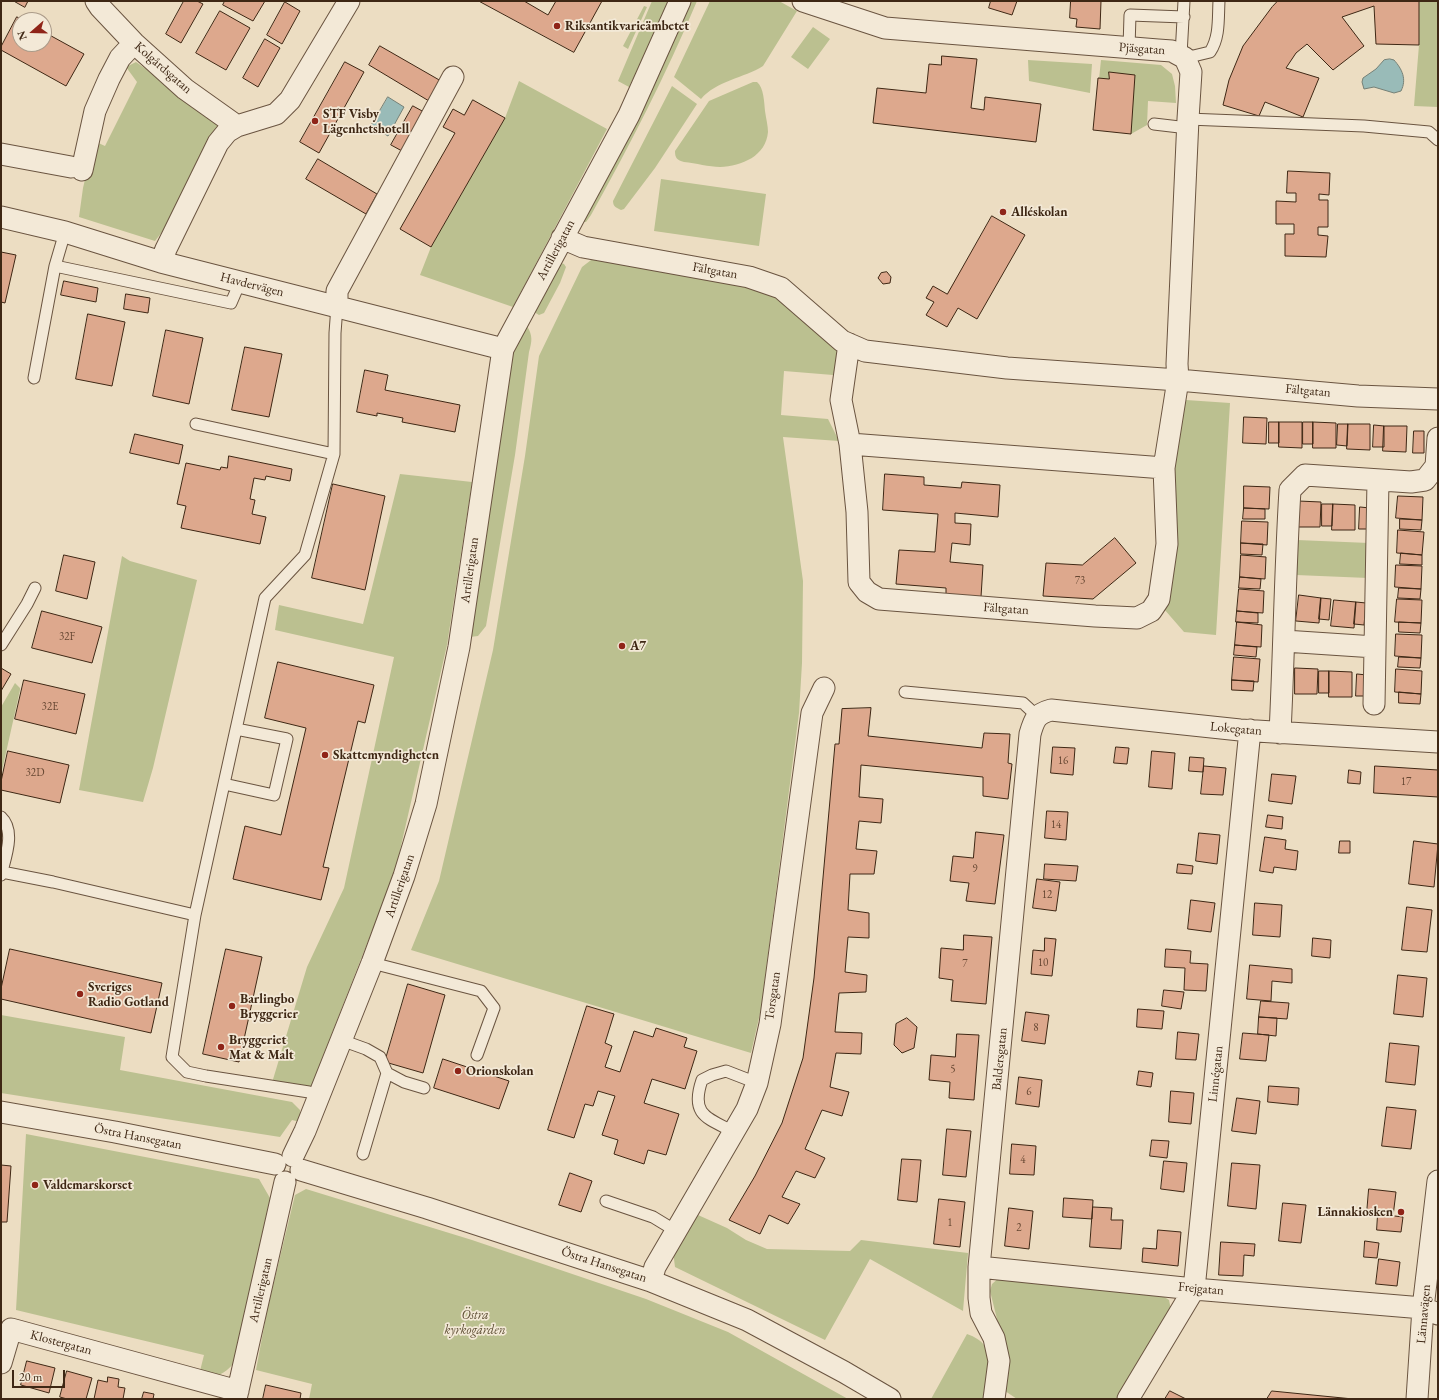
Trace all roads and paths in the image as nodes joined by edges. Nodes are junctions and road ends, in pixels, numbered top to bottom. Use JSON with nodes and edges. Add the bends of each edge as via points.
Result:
{"nodes":[{"id":1,"x":96,"y":1,"type":"edge"},
{"id":2,"x":349,"y":1,"type":"edge"},
{"id":3,"x":680,"y":1,"type":"edge"},
{"id":4,"x":803,"y":1,"type":"edge"},
{"id":5,"x":1184,"y":1,"type":"edge"},
{"id":6,"x":1219,"y":1,"type":"edge"},
{"id":7,"x":1184,"y":17,"type":"junction"},
{"id":8,"x":134,"y":43,"type":"junction"},
{"id":9,"x":1129,"y":48,"type":"junction"},
{"id":10,"x":1183,"y":56,"type":"junction"},
{"id":11,"x":453,"y":77,"type":"dead end"},
{"id":12,"x":1154,"y":124,"type":"dead end"},
{"id":13,"x":1188,"y":124,"type":"junction"},
{"id":14,"x":237,"y":126,"type":"junction"},
{"id":15,"x":1438,"y":140,"type":"edge"},
{"id":16,"x":1,"y":154,"type":"edge"},
{"id":17,"x":1,"y":217,"type":"edge"},
{"id":18,"x":65,"y":232,"type":"junction"},
{"id":19,"x":562,"y":238,"type":"junction"},
{"id":20,"x":161,"y":262,"type":"junction"},
{"id":21,"x":55,"y":266,"type":"junction"},
{"id":22,"x":240,"y":282,"type":"junction"},
{"id":23,"x":337,"y":306,"type":"junction"},
{"id":24,"x":850,"y":344,"type":"junction"},
{"id":25,"x":503,"y":349,"type":"junction"},
{"id":26,"x":34,"y":378,"type":"dead end"},
{"id":27,"x":1178,"y":380,"type":"junction"},
{"id":28,"x":1438,"y":399,"type":"edge"},
{"id":29,"x":196,"y":424,"type":"dead end"},
{"id":30,"x":1438,"y":438,"type":"edge"},
{"id":31,"x":850,"y":444,"type":"junction"},
{"id":32,"x":334,"y":454,"type":"junction"},
{"id":33,"x":1164,"y":468,"type":"junction"},
{"id":34,"x":1378,"y":480,"type":"junction"},
{"id":35,"x":34,"y":588,"type":"dead end"},
{"id":36,"x":1284,"y":641,"type":"junction"},
{"id":37,"x":1,"y":645,"type":"edge"},
{"id":38,"x":1375,"y":647,"type":"junction"},
{"id":39,"x":824,"y":688,"type":"dead end"},
{"id":40,"x":905,"y":692,"type":"dead end"},
{"id":41,"x":1374,"y":704,"type":"dead end"},
{"id":42,"x":1037,"y":716,"type":"junction"},
{"id":43,"x":236,"y":729,"type":"junction"},
{"id":44,"x":1250,"y":730,"type":"junction"},
{"id":45,"x":1280,"y":732,"type":"junction"},
{"id":46,"x":1438,"y":742,"type":"edge"},
{"id":47,"x":224,"y":784,"type":"junction"},
{"id":48,"x":1,"y":817,"type":"edge"},
{"id":49,"x":1,"y":874,"type":"edge"},
{"id":50,"x":195,"y":915,"type":"junction"},
{"id":51,"x":372,"y":963,"type":"junction"},
{"id":52,"x":341,"y":1040,"type":"junction"},
{"id":53,"x":477,"y":1055,"type":"dead end"},
{"id":54,"x":387,"y":1073,"type":"junction"},
{"id":55,"x":757,"y":1083,"type":"junction"},
{"id":56,"x":424,"y":1088,"type":"dead end"},
{"id":57,"x":318,"y":1096,"type":"junction"},
{"id":58,"x":1,"y":1112,"type":"edge"},
{"id":59,"x":734,"y":1132,"type":"junction"},
{"id":60,"x":363,"y":1154,"type":"dead end"},
{"id":61,"x":289,"y":1168,"type":"junction"},
{"id":62,"x":1438,"y":1181,"type":"edge"},
{"id":63,"x":606,"y":1201,"type":"dead end"},
{"id":64,"x":676,"y":1231,"type":"junction"},
{"id":65,"x":979,"y":1267,"type":"junction"},
{"id":66,"x":651,"y":1280,"type":"junction"},
{"id":67,"x":1194,"y":1289,"type":"junction"},
{"id":68,"x":1431,"y":1311,"type":"edge"},
{"id":69,"x":1,"y":1363,"type":"edge"},
{"id":70,"x":237,"y":1395,"type":"edge"},
{"id":71,"x":890,"y":1399,"type":"edge"},
{"id":72,"x":994,"y":1399,"type":"edge"},
{"id":73,"x":1128,"y":1399,"type":"edge"},
{"id":74,"x":1417,"y":1399,"type":"edge"}],
"edges":[{"from":1,"to":8,"type":"street","name":"Kolgårdsgatan"},
{"from":2,"to":14,"type":"street","via":[[290,100],[276,114]]},
{"from":3,"to":19,"type":"street","name":"Artillerigatan","via":[[629,115]]},
{"from":4,"to":9,"type":"street","name":"Pjäsgatan","via":[[884,28]]},
{"from":5,"to":7,"type":"lane"},
{"from":6,"to":10,"type":"lane","via":[[1218,31],[1210,52]]},
{"from":7,"to":9,"type":"lane","via":[[1130,15]]},
{"from":7,"to":10,"type":"lane"},
{"from":8,"to":14,"type":"street","name":"Kolgårdsgatan","via":[[185,89]]},
{"from":8,"to":16,"type":"street","via":[[120,58],[109,79],[95,111],[76,169]]},
{"from":9,"to":10,"type":"street","name":"Pjäsgatan","via":[[1172,51]]},
{"from":10,"to":13,"type":"street","via":[[1191,72]]},
{"from":11,"to":23,"type":"street","via":[[337,291]]},
{"from":12,"to":13,"type":"lane"},
{"from":13,"to":15,"type":"lane","via":[[1364,126],[1429,132]]},
{"from":13,"to":27,"type":"street"},
{"from":14,"to":20,"type":"street","via":[[227,132],[218,143]]},
{"from":17,"to":18,"type":"street","name":"Havdervägen"},
{"from":18,"to":20,"type":"street","name":"Havdervägen"},
{"from":18,"to":21,"type":"lane"},
{"from":19,"to":24,"type":"street","name":"Fältgatan","via":[[583,247],[748,277],[781,288],[842,341]]},
{"from":19,"to":25,"type":"street","name":"Artillerigatan"},
{"from":20,"to":22,"type":"street","name":"Havdervägen"},
{"from":21,"to":22,"type":"lane","via":[[231,303]]},
{"from":21,"to":26,"type":"lane"},
{"from":22,"to":23,"type":"street","name":"Havdervägen"},
{"from":23,"to":25,"type":"street","name":"Havdervägen"},
{"from":23,"to":32,"type":"lane"},
{"from":24,"to":27,"type":"street","name":"Fältgatan","via":[[865,350],[1007,368]]},
{"from":24,"to":31,"type":"street","name":"Fältgatan","via":[[841,400]]},
{"from":25,"to":51,"type":"street","name":"Artillerigatan","via":[[459,647],[426,804],[404,876]]},
{"from":27,"to":28,"type":"street","name":"Fältgatan","via":[[1358,396]]},
{"from":27,"to":33,"type":"street","name":"Fältgatan"},
{"from":29,"to":32,"type":"lane"},
{"from":30,"to":34,"type":"street","via":[[1436,466],[1425,480]]},
{"from":31,"to":33,"type":"street"},
{"from":31,"to":33,"type":"street","name":"Fältgatan","via":[[857,512],[859,582],[867,592],[879,599],[902,601],[1137,618],[1151,611],[1159,599],[1167,544]]},
{"from":32,"to":43,"type":"lane","via":[[305,555],[265,598]]},
{"from":34,"to":36,"type":"street","via":[[1305,475],[1290,490]]},
{"from":34,"to":38,"type":"street"},
{"from":35,"to":37,"type":"lane"},
{"from":36,"to":38,"type":"street"},
{"from":36,"to":45,"type":"street"},
{"from":38,"to":41,"type":"street"},
{"from":39,"to":55,"type":"street","name":"Torsgatan","via":[[812,713],[770,1024]]},
{"from":40,"to":42,"type":"lane","via":[[1023,703]]},
{"from":42,"to":44,"type":"street","name":"Lokegatan","via":[[1051,710]]},
{"from":42,"to":65,"type":"street","name":"Baldersgatan","via":[[1030,734]]},
{"from":43,"to":47,"type":"lane"},
{"from":43,"to":47,"type":"lane","via":[[287,739],[274,795]]},
{"from":44,"to":45,"type":"street","name":"Lokegatan"},
{"from":44,"to":67,"type":"street","name":"Linnégatan"},
{"from":45,"to":46,"type":"street","name":"Lokegatan"},
{"from":47,"to":50,"type":"lane"},
{"from":48,"to":49,"type":"lane","via":[[8,826],[10,835]]},
{"from":49,"to":50,"type":"lane","via":[[53,882]]},
{"from":50,"to":57,"type":"lane","via":[[172,1057],[187,1072],[309,1092]]},
{"from":51,"to":52,"type":"street","name":"Artillerigatan"},
{"from":51,"to":53,"type":"lane","via":[[481,991],[494,1008]]},
{"from":52,"to":54,"type":"lane","via":[[380,1057]]},
{"from":52,"to":57,"type":"street","name":"Artillerigatan"},
{"from":54,"to":56,"type":"lane"},
{"from":54,"to":60,"type":"lane"},
{"from":55,"to":59,"type":"street","name":"Torsgatan"},
{"from":55,"to":59,"type":"lane","via":[[726,1072],[702,1080],[697,1094],[698,1105],[706,1118]]},
{"from":57,"to":61,"type":"street","name":"Artillerigatan"},
{"from":58,"to":61,"type":"street","name":"Östra Hansegatan","via":[[115,1132]]},
{"from":59,"to":64,"type":"street","name":"Torsgatan"},
{"from":61,"to":66,"type":"street","name":"Östra Hansegatan","via":[[442,1213]]},
{"from":61,"to":70,"type":"street","name":"Artillerigatan"},
{"from":62,"to":68,"type":"street","name":"Lännavägen"},
{"from":63,"to":64,"type":"lane","via":[[652,1217]]},
{"from":64,"to":66,"type":"street","name":"Torsgatan"},
{"from":65,"to":67,"type":"street","name":"Frejgatan"},
{"from":65,"to":72,"type":"street","name":"Baldersgatan","via":[[981,1313],[994,1338],[998,1361]]},
{"from":66,"to":71,"type":"street","name":"Östra Hansegatan","via":[[747,1320]]},
{"from":67,"to":68,"type":"street","name":"Frejgatan"},
{"from":67,"to":73,"type":"street","name":"Linnégatan"},
{"from":68,"to":74,"type":"street","name":"Lännavägen"},
{"from":69,"to":70,"type":"street","name":"Klostergatan","via":[[11,1329]]}]}
